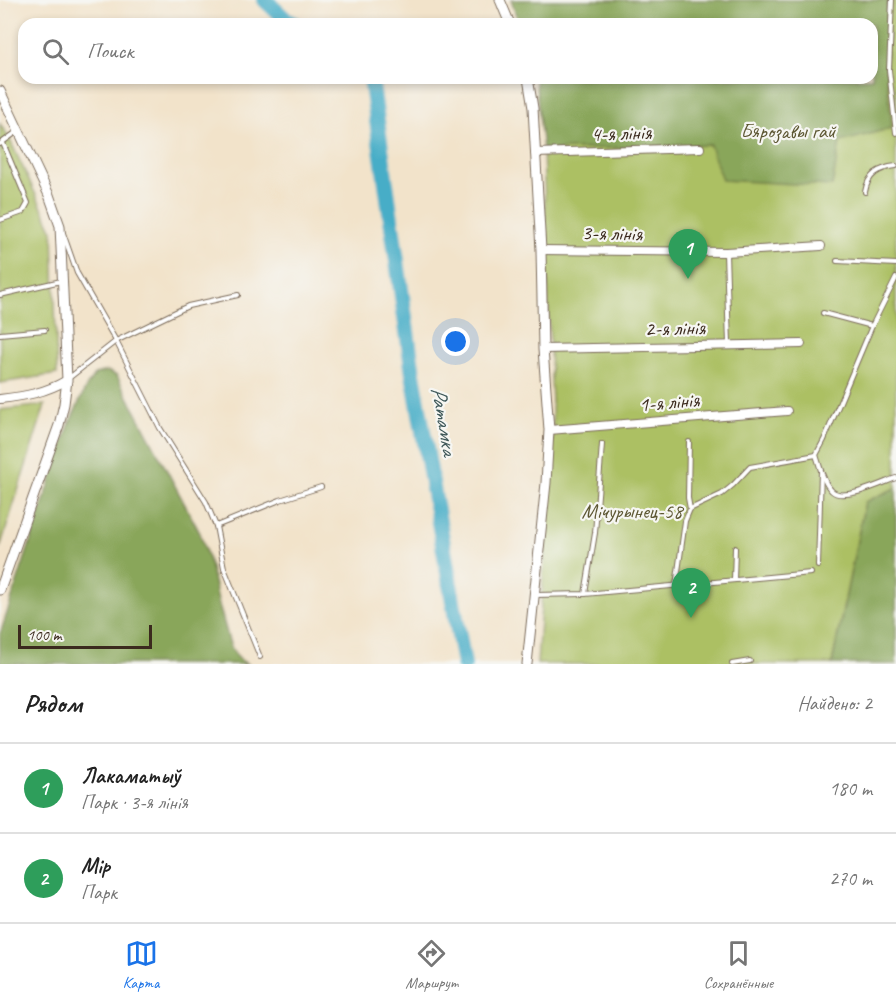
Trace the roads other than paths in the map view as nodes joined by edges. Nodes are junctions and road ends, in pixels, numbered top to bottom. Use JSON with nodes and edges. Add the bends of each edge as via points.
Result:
{"nodes":[{"id":1,"x":500,"y":0,"type":"edge"},
{"id":2,"x":892,"y":0,"type":"edge"},
{"id":3,"x":508,"y":18,"type":"edge"},
{"id":4,"x":890,"y":83,"type":"junction"},
{"id":5,"x":896,"y":83,"type":"edge"},
{"id":6,"x":529,"y":84,"type":"edge"},
{"id":7,"x":0,"y":91,"type":"edge"},
{"id":8,"x":18,"y":131,"type":"junction"},
{"id":9,"x":896,"y":134,"type":"edge"},
{"id":10,"x":2,"y":143,"type":"edge"},
{"id":11,"x":700,"y":148,"type":"dead end"},
{"id":12,"x":539,"y":154,"type":"junction"},
{"id":13,"x":896,"y":166,"type":"edge"},
{"id":14,"x":865,"y":192,"type":"dead end"},
{"id":15,"x":0,"y":220,"type":"edge"},
{"id":16,"x":60,"y":226,"type":"junction"},
{"id":17,"x":821,"y":246,"type":"dead end"},
{"id":18,"x":544,"y":250,"type":"junction"},
{"id":19,"x":726,"y":252,"type":"junction"},
{"id":20,"x":837,"y":261,"type":"dead end"},
{"id":21,"x":896,"y":264,"type":"edge"},
{"id":22,"x":896,"y":278,"type":"edge"},
{"id":23,"x":63,"y":280,"type":"junction"},
{"id":24,"x":0,"y":295,"type":"edge"},
{"id":25,"x":238,"y":295,"type":"dead end"},
{"id":26,"x":823,"y":313,"type":"dead end"},
{"id":27,"x":872,"y":326,"type":"junction"},
{"id":28,"x":45,"y":330,"type":"dead end"},
{"id":29,"x":0,"y":334,"type":"edge"},
{"id":30,"x":116,"y":341,"type":"junction"},
{"id":31,"x":801,"y":344,"type":"dead end"},
{"id":32,"x":729,"y":345,"type":"junction"},
{"id":33,"x":547,"y":348,"type":"junction"},
{"id":34,"x":67,"y":380,"type":"junction"},
{"id":35,"x":0,"y":399,"type":"edge"},
{"id":36,"x":787,"y":411,"type":"dead end"},
{"id":37,"x":551,"y":430,"type":"junction"},
{"id":38,"x":690,"y":441,"type":"dead end"},
{"id":39,"x":602,"y":444,"type":"dead end"},
{"id":40,"x":816,"y":455,"type":"junction"},
{"id":41,"x":821,"y":470,"type":"junction"},
{"id":42,"x":896,"y":478,"type":"edge"},
{"id":43,"x":321,"y":487,"type":"dead end"},
{"id":44,"x":690,"y":509,"type":"junction"},
{"id":45,"x":216,"y":526,"type":"junction"},
{"id":46,"x":735,"y":548,"type":"dead end"},
{"id":47,"x":818,"y":566,"type":"dead end"},
{"id":48,"x":811,"y":573,"type":"dead end"},
{"id":49,"x":734,"y":580,"type":"junction"},
{"id":50,"x":676,"y":586,"type":"junction"},
{"id":51,"x":0,"y":589,"type":"edge"},
{"id":52,"x":534,"y":594,"type":"junction"},
{"id":53,"x":585,"y":594,"type":"junction"},
{"id":54,"x":260,"y":657,"type":"dead end"},
{"id":55,"x":750,"y":661,"type":"dead end"},
{"id":56,"x":527,"y":664,"type":"edge"},
{"id":57,"x":732,"y":664,"type":"edge"}],
"edges":[{"from":1,"to":3,"type":"street"},
{"from":2,"to":4,"type":"lane"},
{"from":4,"to":5,"type":"lane"},
{"from":4,"to":9,"type":"lane"},
{"from":6,"to":12,"type":"street"},
{"from":7,"to":8,"type":"street"},
{"from":8,"to":10,"type":"lane"},
{"from":8,"to":16,"type":"street"},
{"from":10,"to":15,"type":"lane","via":[[27,203],[23,212]]},
{"from":11,"to":12,"type":"street","name":"4-я лінія"},
{"from":12,"to":18,"type":"street"},
{"from":13,"to":14,"type":"lane","via":[[873,174]]},
{"from":16,"to":23,"type":"street"},
{"from":16,"to":30,"type":"lane","via":[[77,273]]},
{"from":17,"to":19,"type":"street","name":"3-я лінія"},
{"from":18,"to":19,"type":"street","name":"3-я лінія"},
{"from":18,"to":33,"type":"street"},
{"from":19,"to":32,"type":"lane"},
{"from":20,"to":21,"type":"lane"},
{"from":22,"to":27,"type":"lane"},
{"from":23,"to":24,"type":"lane"},
{"from":23,"to":34,"type":"street"},
{"from":25,"to":30,"type":"lane","via":[[188,306]]},
{"from":26,"to":27,"type":"lane"},
{"from":27,"to":40,"type":"lane"},
{"from":28,"to":29,"type":"lane"},
{"from":30,"to":34,"type":"lane"},
{"from":30,"to":45,"type":"lane"},
{"from":31,"to":32,"type":"street","name":"2-я лінія"},
{"from":32,"to":33,"type":"street","name":"2-я лінія"},
{"from":33,"to":37,"type":"street"},
{"from":34,"to":35,"type":"street","via":[[36,394]]},
{"from":34,"to":51,"type":"street","via":[[59,425]]},
{"from":36,"to":37,"type":"street","name":"1-я лінія"},
{"from":37,"to":52,"type":"street"},
{"from":38,"to":44,"type":"lane"},
{"from":39,"to":53,"type":"lane"},
{"from":40,"to":41,"type":"lane"},
{"from":40,"to":44,"type":"lane","via":[[750,466],[722,494]]},
{"from":41,"to":42,"type":"lane","via":[[829,489],[841,495]]},
{"from":41,"to":47,"type":"lane"},
{"from":43,"to":45,"type":"lane"},
{"from":44,"to":50,"type":"lane"},
{"from":45,"to":54,"type":"lane","via":[[224,568]]},
{"from":46,"to":49,"type":"lane"},
{"from":48,"to":49,"type":"lane"},
{"from":49,"to":50,"type":"lane"},
{"from":50,"to":53,"type":"lane"},
{"from":52,"to":53,"type":"lane"},
{"from":52,"to":56,"type":"street"},
{"from":55,"to":57,"type":"lane"}]}
